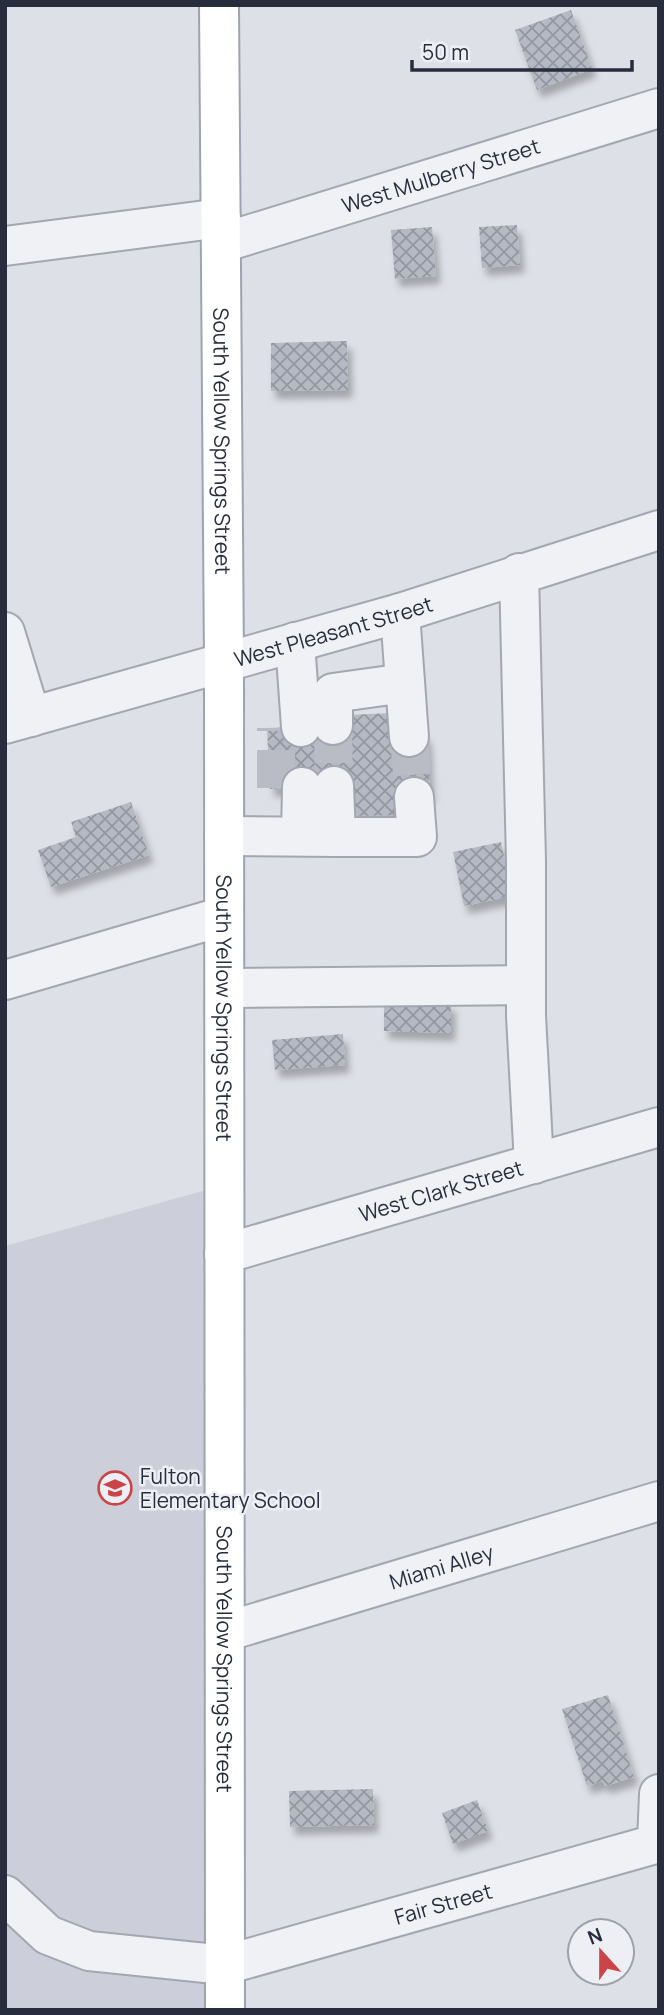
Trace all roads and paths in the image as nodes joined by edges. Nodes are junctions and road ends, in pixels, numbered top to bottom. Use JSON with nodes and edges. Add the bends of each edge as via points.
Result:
{"nodes":[{"id":1,"x":219,"y":5,"type":"edge"},
{"id":2,"x":659,"y":107,"type":"edge"},
{"id":3,"x":221,"y":231,"type":"junction"},
{"id":4,"x":5,"y":246,"type":"edge"},
{"id":5,"x":659,"y":530,"type":"edge"},
{"id":6,"x":519,"y":573,"type":"junction"},
{"id":7,"x":400,"y":613,"type":"junction"},
{"id":8,"x":5,"y":632,"type":"edge"},
{"id":9,"x":295,"y":642,"type":"junction"},
{"id":10,"x":224,"y":662,"type":"junction"},
{"id":11,"x":405,"y":682,"type":"junction"},
{"id":12,"x":18,"y":720,"type":"edge"},
{"id":13,"x":410,"y":737,"type":"tunnel mouth"},
{"id":14,"x":414,"y":797,"type":"tunnel mouth"},
{"id":15,"x":224,"y":836,"type":"junction"},
{"id":16,"x":304,"y":836,"type":"junction"},
{"id":17,"x":224,"y":916,"type":"junction"},
{"id":18,"x":5,"y":980,"type":"edge"},
{"id":19,"x":526,"y":985,"type":"junction"},
{"id":20,"x":225,"y":988,"type":"junction"},
{"id":21,"x":659,"y":1128,"type":"edge"},
{"id":22,"x":534,"y":1164,"type":"junction"},
{"id":23,"x":224,"y":1254,"type":"junction"},
{"id":24,"x":659,"y":1501,"type":"edge"},
{"id":25,"x":225,"y":1632,"type":"junction"},
{"id":26,"x":659,"y":1794,"type":"edge"},
{"id":27,"x":658,"y":1843,"type":"edge"},
{"id":28,"x":5,"y":1895,"type":"edge"},
{"id":29,"x":225,"y":1965,"type":"junction"},
{"id":30,"x":225,"y":2010,"type":"edge"}],
"edges":[{"from":1,"to":3,"type":"main road","name":"South Yellow Springs Street"},
{"from":2,"to":3,"type":"street","name":"West Mulberry Street"},
{"from":3,"to":4,"type":"street","name":"West Mulberry Street"},
{"from":3,"to":10,"type":"main road","name":"South Yellow Springs Street"},
{"from":5,"to":6,"type":"street","name":"West Pleasant Street"},
{"from":6,"to":7,"type":"street","name":"West Pleasant Street"},
{"from":6,"to":19,"type":"street"},
{"from":7,"to":9,"type":"street","name":"West Pleasant Street"},
{"from":7,"to":11,"type":"street"},
{"from":8,"to":12,"type":"street"},
{"from":9,"to":10,"type":"street","name":"West Pleasant Street"},
{"from":9,"to":11,"type":"street","via":[[309,715]]},
{"from":10,"to":12,"type":"street","name":"West Pleasant Street"},
{"from":10,"to":15,"type":"main road","name":"South Yellow Springs Street"},
{"from":11,"to":13,"type":"street"},
{"from":14,"to":16,"type":"street","via":[[416,837]]},
{"from":15,"to":16,"type":"street"},
{"from":15,"to":17,"type":"main road","name":"South Yellow Springs Street"},
{"from":16,"to":16,"type":"street","via":[[304,787]]},
{"from":17,"to":18,"type":"street"},
{"from":17,"to":20,"type":"main road","name":"South Yellow Springs Street"},
{"from":19,"to":20,"type":"street"},
{"from":19,"to":22,"type":"street"},
{"from":20,"to":23,"type":"main road","name":"South Yellow Springs Street"},
{"from":21,"to":22,"type":"street","name":"West Clark Street"},
{"from":22,"to":23,"type":"street","name":"West Clark Street"},
{"from":23,"to":25,"type":"main road","name":"South Yellow Springs Street"},
{"from":24,"to":25,"type":"street","name":"Miami Alley"},
{"from":25,"to":29,"type":"main road","name":"South Yellow Springs Street"},
{"from":26,"to":27,"type":"street"},
{"from":27,"to":29,"type":"street","name":"Fair Street"},
{"from":28,"to":29,"type":"street","via":[[48,1935],[89,1951]]},
{"from":29,"to":30,"type":"main road","name":"South Yellow Springs Street"}]}
